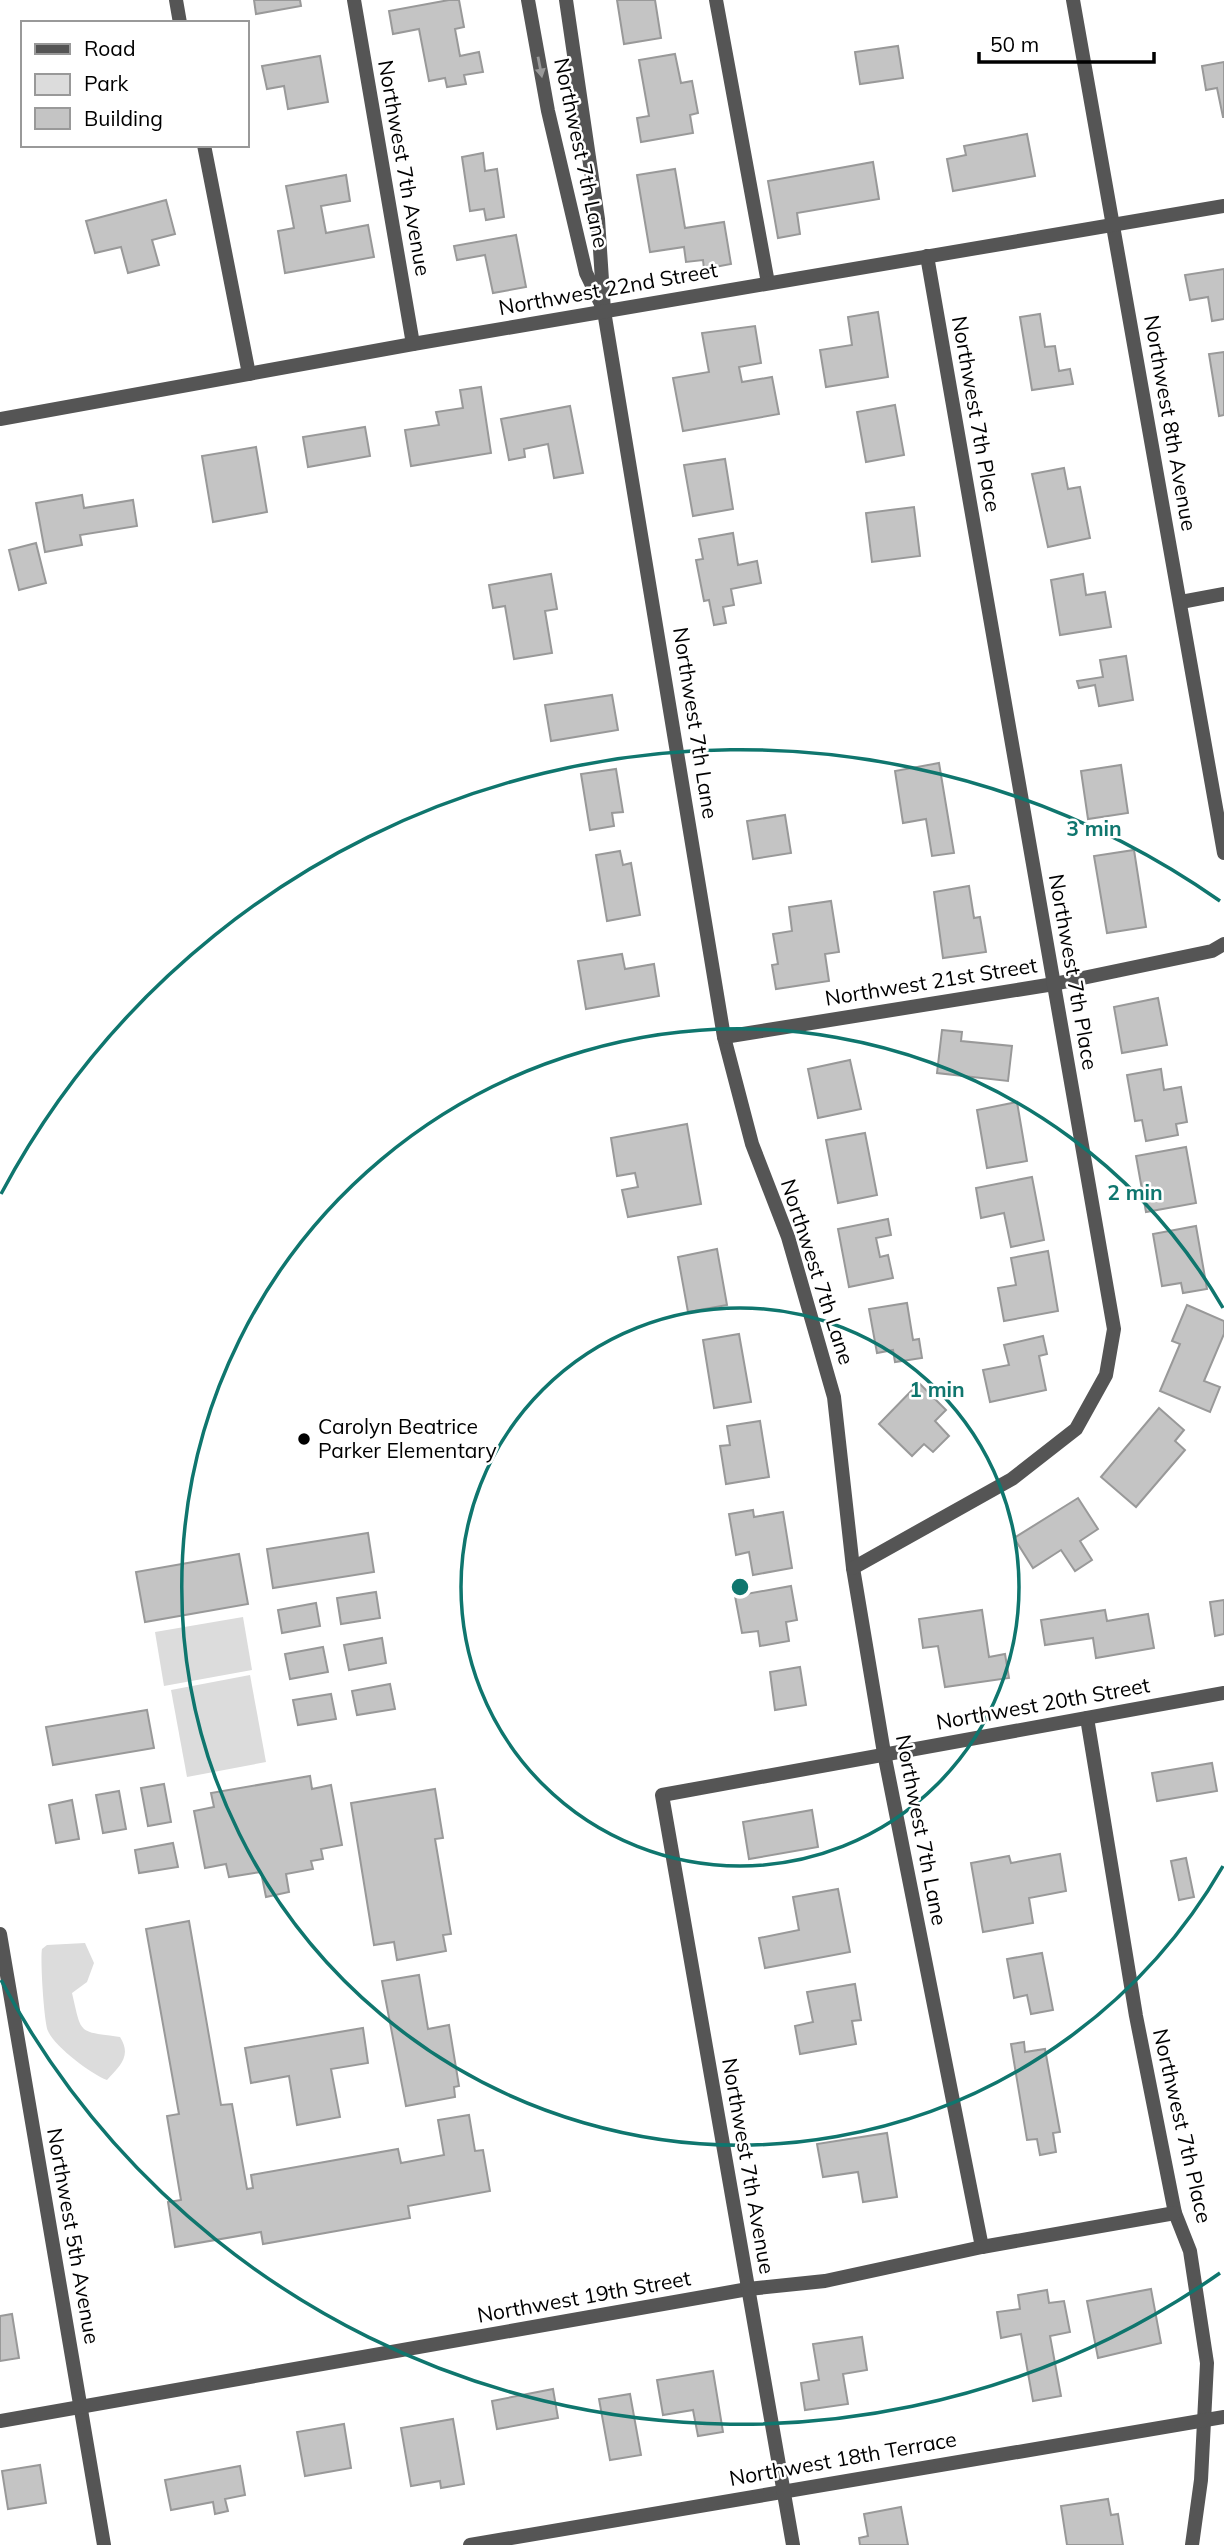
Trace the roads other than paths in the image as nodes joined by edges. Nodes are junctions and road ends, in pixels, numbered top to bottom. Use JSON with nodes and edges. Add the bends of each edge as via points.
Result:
{"nodes":[{"id":1,"x":176,"y":0,"type":"edge"},
{"id":2,"x":354,"y":0,"type":"edge"},
{"id":3,"x":528,"y":0,"type":"edge"},
{"id":4,"x":566,"y":0,"type":"edge"},
{"id":5,"x":716,"y":0,"type":"edge"},
{"id":6,"x":1073,"y":0,"type":"edge"},
{"id":7,"x":180,"y":21,"type":"edge"},
{"id":8,"x":204,"y":147,"type":"edge"},
{"id":9,"x":1224,"y":206,"type":"edge"},
{"id":10,"x":1114,"y":225,"type":"junction"},
{"id":11,"x":927,"y":256,"type":"junction"},
{"id":12,"x":768,"y":283,"type":"junction"},
{"id":13,"x":604,"y":311,"type":"junction"},
{"id":14,"x":413,"y":344,"type":"junction"},
{"id":15,"x":249,"y":374,"type":"junction"},
{"id":16,"x":0,"y":419,"type":"edge"},
{"id":17,"x":1224,"y":594,"type":"edge"},
{"id":18,"x":1181,"y":602,"type":"junction"},
{"id":19,"x":1224,"y":853,"type":"edge"},
{"id":20,"x":1224,"y":944,"type":"edge"},
{"id":21,"x":1054,"y":984,"type":"junction"},
{"id":22,"x":724,"y":1037,"type":"junction"},
{"id":23,"x":853,"y":1568,"type":"junction"},
{"id":24,"x":1224,"y":1693,"type":"edge"},
{"id":25,"x":1087,"y":1718,"type":"junction"},
{"id":26,"x":884,"y":1753,"type":"junction"},
{"id":27,"x":662,"y":1795,"type":"joint"},
{"id":28,"x":0,"y":1934,"type":"edge"},
{"id":29,"x":1175,"y":2213,"type":"junction"},
{"id":30,"x":982,"y":2247,"type":"junction"},
{"id":31,"x":748,"y":2289,"type":"junction"},
{"id":32,"x":81,"y":2406,"type":"junction"},
{"id":33,"x":1224,"y":2417,"type":"edge"},
{"id":34,"x":1206,"y":2420,"type":"junction"},
{"id":35,"x":0,"y":2421,"type":"edge"},
{"id":36,"x":783,"y":2491,"type":"junction"},
{"id":37,"x":104,"y":2545,"type":"edge"},
{"id":38,"x":470,"y":2545,"type":"edge"},
{"id":39,"x":793,"y":2545,"type":"edge"},
{"id":40,"x":1192,"y":2545,"type":"edge"}],
"edges":[{"from":1,"to":7,"type":"street"},
{"from":2,"to":14,"type":"street","name":"Northwest 7th Avenue"},
{"from":3,"to":13,"type":"street","name":"Northwest 7th Lane","one_way":true,"via":[[548,111],[586,273]]},
{"from":4,"to":13,"type":"street","name":"Northwest 7th Lane","via":[[598,219]]},
{"from":5,"to":12,"type":"street"},
{"from":6,"to":10,"type":"street","name":"Northwest 8th Avenue"},
{"from":8,"to":15,"type":"street"},
{"from":9,"to":10,"type":"street","name":"Northwest 22nd Street"},
{"from":10,"to":11,"type":"street","name":"Northwest 22nd Street"},
{"from":10,"to":18,"type":"street","name":"Northwest 8th Avenue"},
{"from":11,"to":12,"type":"street","name":"Northwest 22nd Street"},
{"from":11,"to":21,"type":"street","name":"Northwest 7th Place"},
{"from":12,"to":13,"type":"street","name":"Northwest 22nd Street"},
{"from":13,"to":14,"type":"street","name":"Northwest 22nd Street"},
{"from":13,"to":22,"type":"street","name":"Northwest 7th Lane"},
{"from":14,"to":15,"type":"street","name":"Northwest 22nd Street"},
{"from":15,"to":16,"type":"street","name":"Northwest 22nd Street"},
{"from":17,"to":18,"type":"street"},
{"from":18,"to":19,"type":"street","name":"Northwest 8th Avenue"},
{"from":20,"to":21,"type":"street","name":"Northwest 21st Street","via":[[1212,951]]},
{"from":21,"to":22,"type":"street","name":"Northwest 21st Street"},
{"from":21,"to":23,"type":"street","name":"Northwest 7th Place","via":[[1114,1329],[1106,1375],[1076,1429],[1012,1479]]},
{"from":22,"to":23,"type":"street","name":"Northwest 7th Lane","via":[[752,1144],[788,1237],[834,1397]]},
{"from":23,"to":26,"type":"street","name":"Northwest 7th Lane"},
{"from":24,"to":25,"type":"street","name":"Northwest 20th Street"},
{"from":25,"to":26,"type":"street","name":"Northwest 20th Street"},
{"from":25,"to":29,"type":"street","name":"Northwest 7th Place","via":[[1136,2016]]},
{"from":26,"to":27,"type":"street","name":"Northwest 20th Street"},
{"from":26,"to":30,"type":"street","name":"Northwest 7th Lane"},
{"from":27,"to":31,"type":"street","name":"Northwest 7th Avenue"},
{"from":28,"to":32,"type":"street","name":"Northwest 5th Avenue"},
{"from":29,"to":30,"type":"street","name":"Northwest 19th Street"},
{"from":29,"to":34,"type":"street","name":"Northwest 7th Place","via":[[1190,2251],[1196,2288],[1207,2363]]},
{"from":30,"to":31,"type":"street","name":"Northwest 19th Street","via":[[825,2281]]},
{"from":31,"to":32,"type":"street","name":"Northwest 19th Street"},
{"from":31,"to":36,"type":"street","name":"Northwest 7th Avenue"},
{"from":32,"to":35,"type":"street","name":"Northwest 19th Street"},
{"from":32,"to":37,"type":"street","name":"Northwest 5th Avenue"},
{"from":33,"to":34,"type":"street","name":"Northwest 18th Terrace"},
{"from":34,"to":36,"type":"street","name":"Northwest 18th Terrace"},
{"from":34,"to":40,"type":"street","name":"Northwest 7th Place"},
{"from":36,"to":38,"type":"street","name":"Northwest 18th Terrace"},
{"from":36,"to":39,"type":"street","name":"Northwest 7th Avenue"}]}
